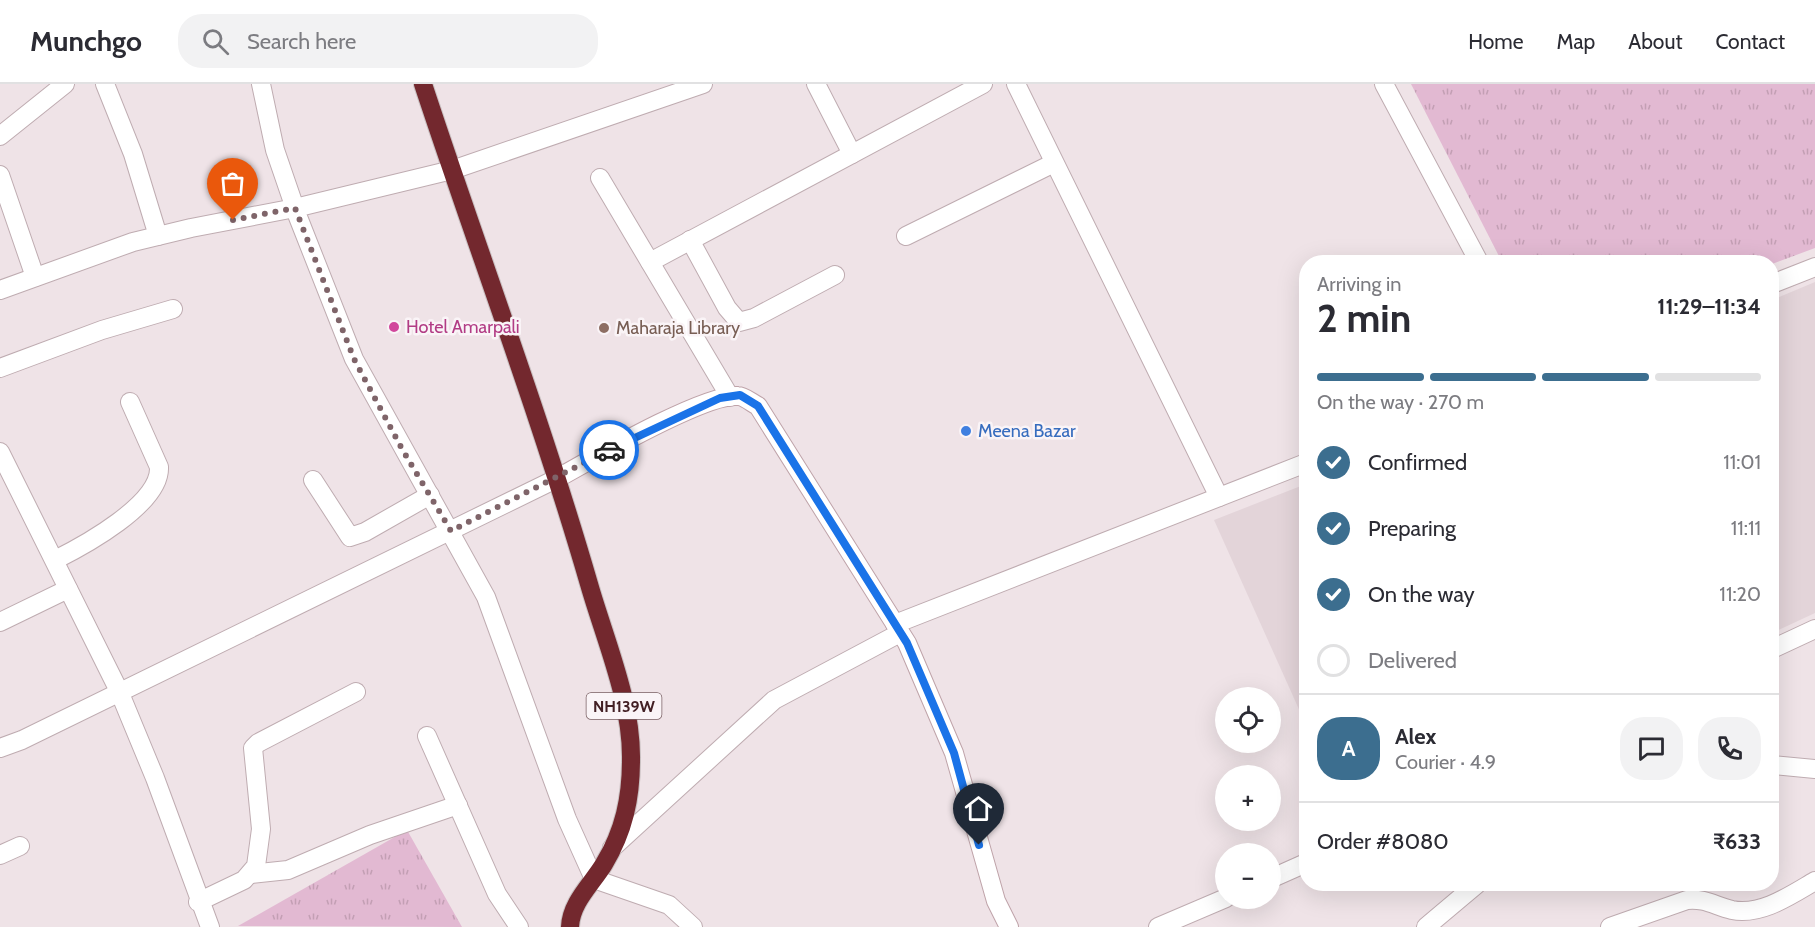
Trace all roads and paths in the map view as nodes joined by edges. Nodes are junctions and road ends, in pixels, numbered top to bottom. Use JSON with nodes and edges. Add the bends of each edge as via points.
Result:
{"nodes":[{"id":1,"x":65,"y":84,"type":"edge"},
{"id":2,"x":105,"y":84,"type":"edge"},
{"id":3,"x":261,"y":84,"type":"edge"},
{"id":4,"x":423,"y":84,"type":"edge"},
{"id":5,"x":703,"y":84,"type":"edge"},
{"id":6,"x":816,"y":84,"type":"edge"},
{"id":7,"x":983,"y":84,"type":"edge"},
{"id":8,"x":1016,"y":84,"type":"edge"},
{"id":9,"x":1384,"y":84,"type":"edge"},
{"id":10,"x":0,"y":136,"type":"edge"},
{"id":11,"x":852,"y":154,"type":"junction"},
{"id":12,"x":1054,"y":163,"type":"junction"},
{"id":13,"x":452,"y":170,"type":"junction"},
{"id":14,"x":0,"y":175,"type":"edge"},
{"id":15,"x":600,"y":178,"type":"dead end"},
{"id":16,"x":295,"y":208,"type":"junction"},
{"id":17,"x":158,"y":236,"type":"junction"},
{"id":18,"x":906,"y":236,"type":"dead end"},
{"id":19,"x":690,"y":240,"type":"junction"},
{"id":20,"x":1475,"y":255,"type":"edge"},
{"id":21,"x":650,"y":262,"type":"junction"},
{"id":22,"x":1815,"y":267,"type":"edge"},
{"id":23,"x":835,"y":275,"type":"dead end"},
{"id":24,"x":35,"y":277,"type":"junction"},
{"id":25,"x":1779,"y":281,"type":"edge"},
{"id":26,"x":0,"y":290,"type":"edge"},
{"id":27,"x":173,"y":309,"type":"dead end"},
{"id":28,"x":0,"y":368,"type":"edge"},
{"id":29,"x":730,"y":397,"type":"junction"},
{"id":30,"x":130,"y":402,"type":"dead end"},
{"id":31,"x":0,"y":452,"type":"edge"},
{"id":32,"x":1299,"y":466,"type":"edge"},
{"id":33,"x":558,"y":478,"type":"junction"},
{"id":34,"x":313,"y":480,"type":"dead end"},
{"id":35,"x":7,"y":484,"type":"edge"},
{"id":36,"x":430,"y":495,"type":"junction"},
{"id":37,"x":1219,"y":497,"type":"junction"},
{"id":38,"x":451,"y":531,"type":"junction"},
{"id":39,"x":55,"y":560,"type":"junction"},
{"id":40,"x":68,"y":589,"type":"junction"},
{"id":41,"x":0,"y":622,"type":"edge"},
{"id":42,"x":898,"y":629,"type":"junction"},
{"id":43,"x":1815,"y":629,"type":"edge"},
{"id":44,"x":1779,"y":646,"type":"edge"},
{"id":45,"x":119,"y":691,"type":"junction"},
{"id":46,"x":356,"y":692,"type":"dead end"},
{"id":47,"x":427,"y":736,"type":"dead end"},
{"id":48,"x":0,"y":748,"type":"edge"},
{"id":49,"x":1779,"y":766,"type":"edge"},
{"id":50,"x":1815,"y":769,"type":"edge"},
{"id":51,"x":458,"y":805,"type":"junction"},
{"id":52,"x":20,"y":846,"type":"dead end"},
{"id":53,"x":612,"y":848,"type":"junction"},
{"id":54,"x":0,"y":855,"type":"edge"},
{"id":55,"x":1299,"y":866,"type":"edge"},
{"id":56,"x":252,"y":874,"type":"junction"},
{"id":57,"x":1281,"y":874,"type":"edge"},
{"id":58,"x":594,"y":879,"type":"junction"},
{"id":59,"x":1815,"y":880,"type":"edge"},
{"id":60,"x":1469,"y":891,"type":"edge"},
{"id":61,"x":198,"y":902,"type":"junction"},
{"id":62,"x":1215,"y":903,"type":"edge"},
{"id":63,"x":210,"y":927,"type":"edge"},
{"id":64,"x":519,"y":927,"type":"edge"},
{"id":65,"x":570,"y":927,"type":"edge"},
{"id":66,"x":693,"y":927,"type":"edge"},
{"id":67,"x":1009,"y":927,"type":"edge"},
{"id":68,"x":1158,"y":927,"type":"edge"},
{"id":69,"x":1426,"y":927,"type":"edge"},
{"id":70,"x":1610,"y":927,"type":"edge"}],
"edges":[{"from":1,"to":10,"type":"street"},
{"from":2,"to":17,"type":"street","via":[[133,154]]},
{"from":3,"to":16,"type":"street","via":[[275,150]]},
{"from":4,"to":13,"type":"highway","number":"NH139W"},
{"from":5,"to":13,"type":"street"},
{"from":6,"to":11,"type":"street"},
{"from":7,"to":11,"type":"street"},
{"from":8,"to":12,"type":"street"},
{"from":9,"to":20,"type":"street"},
{"from":11,"to":19,"type":"street"},
{"from":12,"to":18,"type":"street"},
{"from":12,"to":37,"type":"street"},
{"from":13,"to":16,"type":"street"},
{"from":13,"to":33,"type":"highway","number":"NH139W"},
{"from":14,"to":24,"type":"street"},
{"from":15,"to":21,"type":"street"},
{"from":16,"to":17,"type":"street"},
{"from":16,"to":36,"type":"street","via":[[354,359]]},
{"from":17,"to":24,"type":"street"},
{"from":19,"to":21,"type":"street"},
{"from":19,"to":23,"type":"street","via":[[727,308],[739,322]]},
{"from":21,"to":29,"type":"street"},
{"from":22,"to":25,"type":"street"},
{"from":24,"to":26,"type":"street"},
{"from":27,"to":28,"type":"street","via":[[102,330]]},
{"from":29,"to":33,"type":"street","via":[[679,415]]},
{"from":29,"to":42,"type":"street","via":[[740,395],[758,406],[774,428],[809,491]]},
{"from":30,"to":39,"type":"street","via":[[159,475],[140,502],[106,533]]},
{"from":31,"to":35,"type":"street"},
{"from":32,"to":37,"type":"street"},
{"from":33,"to":38,"type":"street"},
{"from":33,"to":53,"type":"highway","number":"NH139W","via":[[624,706],[632,758],[629,802]]},
{"from":34,"to":36,"type":"street","via":[[350,537]]},
{"from":35,"to":39,"type":"street"},
{"from":36,"to":38,"type":"street"},
{"from":37,"to":42,"type":"street"},
{"from":38,"to":45,"type":"street"},
{"from":38,"to":58,"type":"street","via":[[486,597],[567,819]]},
{"from":39,"to":40,"type":"street"},
{"from":40,"to":41,"type":"street"},
{"from":40,"to":45,"type":"street"},
{"from":42,"to":53,"type":"street","via":[[774,700]]},
{"from":42,"to":67,"type":"street","via":[[942,720],[996,901]]},
{"from":43,"to":44,"type":"street"},
{"from":45,"to":48,"type":"street"},
{"from":45,"to":61,"type":"street","via":[[155,778]]},
{"from":46,"to":56,"type":"street","via":[[253,748],[261,829]]},
{"from":47,"to":51,"type":"street"},
{"from":49,"to":50,"type":"street"},
{"from":51,"to":56,"type":"street","via":[[370,835],[288,870]]},
{"from":51,"to":64,"type":"street","via":[[497,894]]},
{"from":52,"to":54,"type":"street"},
{"from":53,"to":58,"type":"highway","number":"NH139W"},
{"from":55,"to":57,"type":"street"},
{"from":56,"to":61,"type":"street"},
{"from":58,"to":65,"type":"highway","number":"NH139W","via":[[581,896]]},
{"from":58,"to":66,"type":"street","via":[[669,905]]},
{"from":59,"to":70,"type":"street","via":[[1782,900],[1754,910],[1736,911],[1700,898]]},
{"from":60,"to":69,"type":"street"},
{"from":61,"to":63,"type":"street"},
{"from":62,"to":68,"type":"street"}]}
